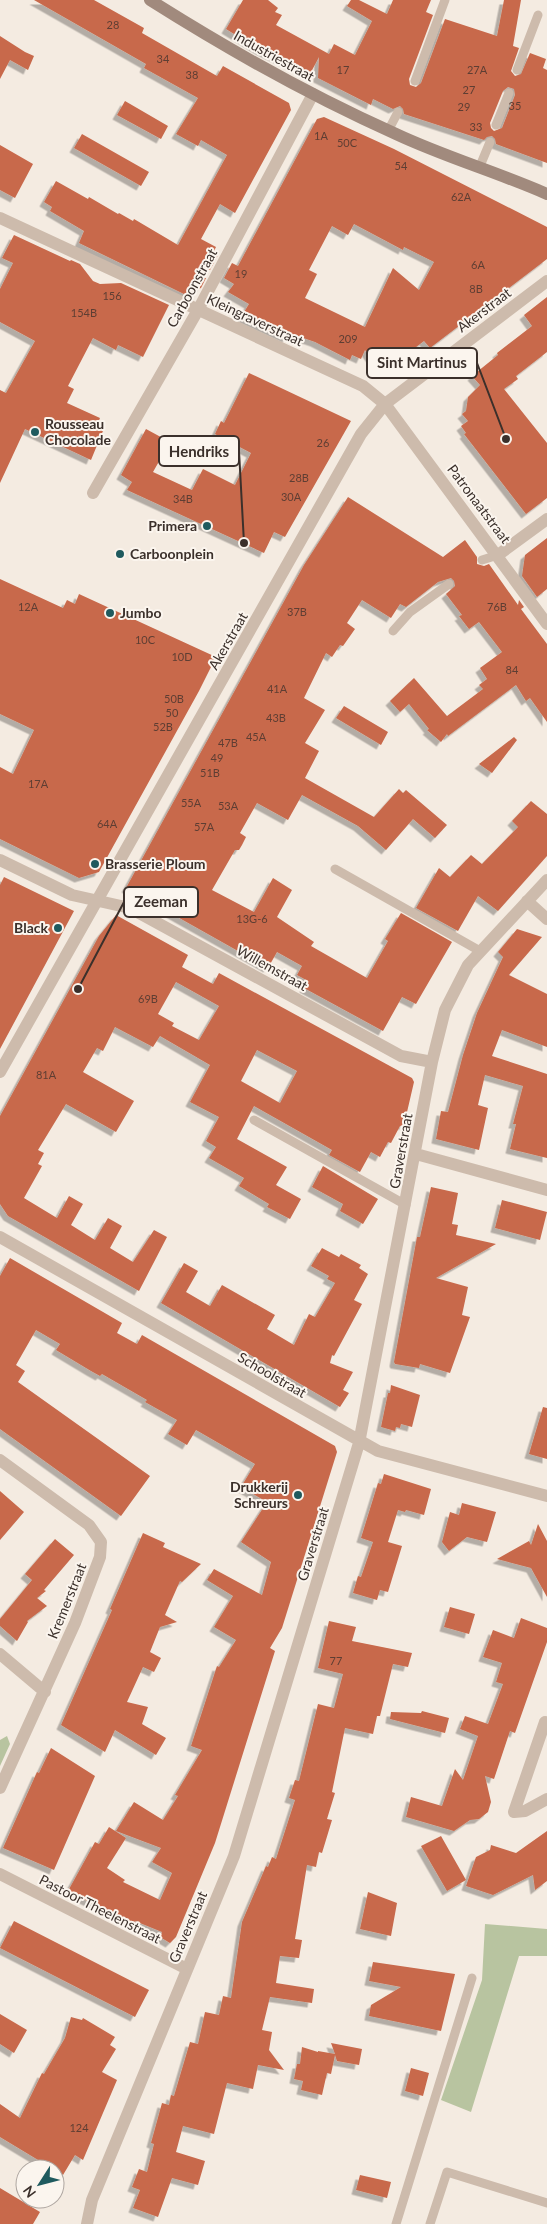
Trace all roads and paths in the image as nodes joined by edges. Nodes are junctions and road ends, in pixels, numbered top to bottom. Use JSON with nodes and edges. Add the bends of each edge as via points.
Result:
{"nodes":[{"id":1,"x":150,"y":0,"type":"edge"},
{"id":2,"x":445,"y":0,"type":"edge"},
{"id":3,"x":538,"y":14,"type":"dead end"},
{"id":4,"x":517,"y":70,"type":"dead end"},
{"id":5,"x":415,"y":81,"type":"dead end"},
{"id":6,"x":509,"y":93,"type":"dead end"},
{"id":7,"x":313,"y":94,"type":"junction"},
{"id":8,"x":398,"y":112,"type":"dead end"},
{"id":9,"x":496,"y":125,"type":"dead end"},
{"id":10,"x":388,"y":131,"type":"junction"},
{"id":11,"x":490,"y":142,"type":"dead end"},
{"id":12,"x":480,"y":166,"type":"junction"},
{"id":13,"x":547,"y":194,"type":"edge"},
{"id":14,"x":0,"y":218,"type":"edge"},
{"id":15,"x":547,"y":281,"type":"edge"},
{"id":16,"x":198,"y":310,"type":"junction"},
{"id":17,"x":385,"y":404,"type":"junction"},
{"id":18,"x":93,"y":493,"type":"dead end"},
{"id":19,"x":547,"y":519,"type":"edge"},
{"id":20,"x":498,"y":556,"type":"junction"},
{"id":21,"x":482,"y":560,"type":"dead end"},
{"id":22,"x":449,"y":584,"type":"dead end"},
{"id":23,"x":547,"y":624,"type":"edge"},
{"id":24,"x":393,"y":631,"type":"dead end"},
{"id":25,"x":0,"y":860,"type":"edge"},
{"id":26,"x":335,"y":869,"type":"dead end"},
{"id":27,"x":547,"y":880,"type":"edge"},
{"id":28,"x":98,"y":900,"type":"junction"},
{"id":29,"x":527,"y":901,"type":"junction"},
{"id":30,"x":547,"y":920,"type":"edge"},
{"id":31,"x":480,"y":951,"type":"junction"},
{"id":32,"x":432,"y":1062,"type":"junction"},
{"id":33,"x":0,"y":1072,"type":"edge"},
{"id":34,"x":254,"y":1120,"type":"dead end"},
{"id":35,"x":416,"y":1154,"type":"junction"},
{"id":36,"x":547,"y":1190,"type":"edge"},
{"id":37,"x":406,"y":1205,"type":"junction"},
{"id":38,"x":0,"y":1237,"type":"edge"},
{"id":39,"x":359,"y":1443,"type":"junction"},
{"id":40,"x":0,"y":1460,"type":"edge"},
{"id":41,"x":547,"y":1496,"type":"edge"},
{"id":42,"x":0,"y":1654,"type":"edge"},
{"id":43,"x":44,"y":1692,"type":"junction"},
{"id":44,"x":546,"y":1720,"type":"edge"},
{"id":45,"x":0,"y":1788,"type":"edge"},
{"id":46,"x":547,"y":1799,"type":"edge"},
{"id":47,"x":0,"y":1874,"type":"edge"},
{"id":48,"x":187,"y":1970,"type":"junction"},
{"id":49,"x":472,"y":1978,"type":"dead end"},
{"id":50,"x":547,"y":2203,"type":"edge"},
{"id":51,"x":87,"y":2224,"type":"edge"},
{"id":52,"x":396,"y":2224,"type":"edge"},
{"id":53,"x":430,"y":2224,"type":"edge"}],
"edges":[{"from":1,"to":7,"type":"street","name":"Industriestraat","via":[[209,37]]},
{"from":2,"to":5,"type":"lane"},
{"from":3,"to":4,"type":"lane"},
{"from":6,"to":9,"type":"lane"},
{"from":7,"to":10,"type":"street","name":"Industriestraat"},
{"from":7,"to":16,"type":"street","name":"Carboonstraat"},
{"from":8,"to":10,"type":"lane"},
{"from":10,"to":12,"type":"street","name":"Industriestraat"},
{"from":11,"to":12,"type":"lane"},
{"from":12,"to":13,"type":"street","name":"Industriestraat"},
{"from":14,"to":16,"type":"street","name":"Kleingraverstraat"},
{"from":15,"to":17,"type":"street","name":"Akerstraat"},
{"from":16,"to":17,"type":"street","name":"Kleingraverstraat","via":[[363,386]]},
{"from":16,"to":18,"type":"street","name":"Carboonstraat"},
{"from":17,"to":20,"type":"street","name":"Patronaatstraat"},
{"from":17,"to":28,"type":"street","name":"Akerstraat","via":[[361,434]]},
{"from":19,"to":20,"type":"street"},
{"from":20,"to":21,"type":"lane"},
{"from":20,"to":23,"type":"street","name":"Patronaatstraat"},
{"from":22,"to":24,"type":"lane","via":[[410,612]]},
{"from":25,"to":28,"type":"street","name":"Willemstraat","via":[[72,895]]},
{"from":26,"to":31,"type":"lane"},
{"from":27,"to":29,"type":"street","name":"Graverstraat"},
{"from":28,"to":32,"type":"street","name":"Willemstraat","via":[[130,908],[401,1056]]},
{"from":28,"to":33,"type":"street","name":"Akerstraat"},
{"from":29,"to":30,"type":"street"},
{"from":29,"to":31,"type":"street","name":"Graverstraat"},
{"from":31,"to":32,"type":"street","name":"Graverstraat","via":[[468,965],[445,1010]]},
{"from":32,"to":35,"type":"street","name":"Graverstraat"},
{"from":34,"to":37,"type":"lane"},
{"from":35,"to":36,"type":"street"},
{"from":35,"to":37,"type":"street","name":"Graverstraat"},
{"from":37,"to":39,"type":"street","name":"Graverstraat"},
{"from":38,"to":39,"type":"street","name":"Schoolstraat"},
{"from":39,"to":41,"type":"street","name":"Schoolstraat","via":[[378,1451]]},
{"from":39,"to":48,"type":"street","name":"Graverstraat","via":[[234,1856]]},
{"from":40,"to":43,"type":"street","name":"Kremerstraat","via":[[89,1526],[101,1542],[100,1557],[76,1622]]},
{"from":42,"to":43,"type":"street"},
{"from":43,"to":45,"type":"street","name":"Kremerstraat"},
{"from":44,"to":46,"type":"street","via":[[514,1812],[525,1811]]},
{"from":47,"to":48,"type":"street","name":"Pastoor Theelenstraat"},
{"from":48,"to":51,"type":"street","name":"Graverstraat","via":[[92,2200]]},
{"from":49,"to":52,"type":"lane"},
{"from":50,"to":53,"type":"lane","via":[[448,2172]]}]}
